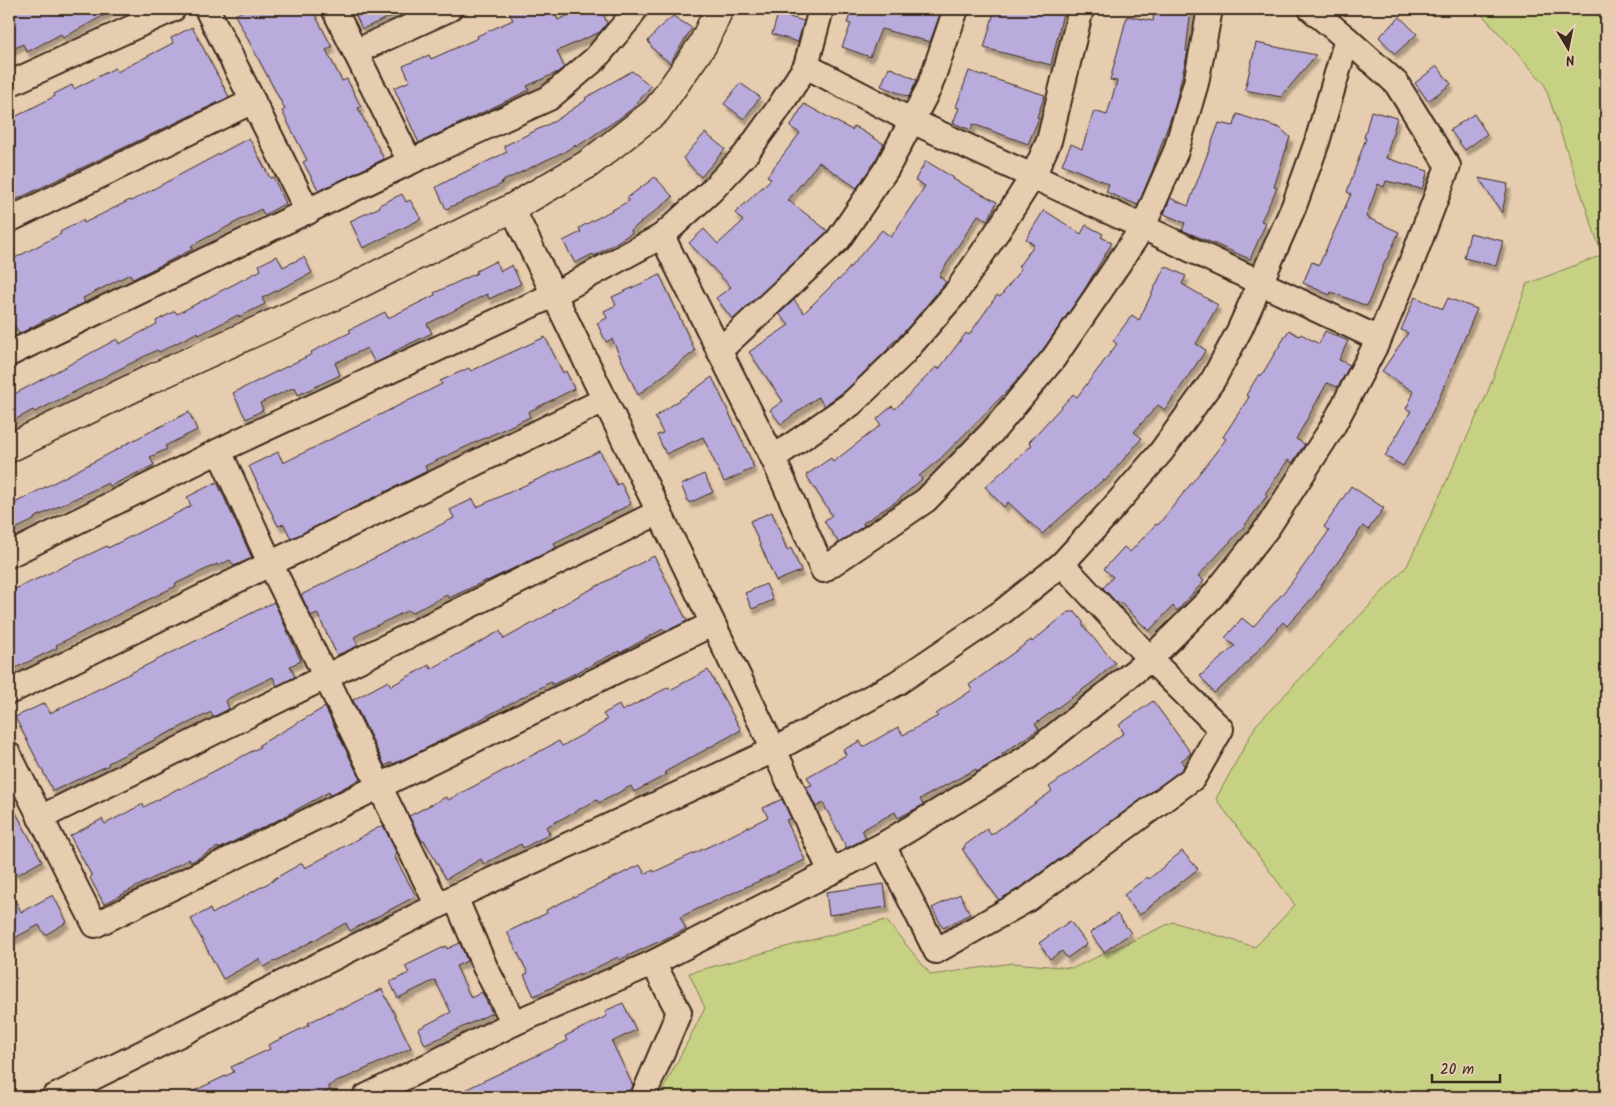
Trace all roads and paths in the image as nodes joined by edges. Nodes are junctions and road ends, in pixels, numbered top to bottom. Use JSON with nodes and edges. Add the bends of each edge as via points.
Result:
{"nodes":[{"id":1,"x":173,"y":9,"type":"edge"},
{"id":2,"x":206,"y":9,"type":"edge"},
{"id":3,"x":334,"y":9,"type":"edge"},
{"id":4,"x":449,"y":9,"type":"edge"},
{"id":5,"x":635,"y":9,"type":"edge"},
{"id":6,"x":719,"y":9,"type":"edge"},
{"id":7,"x":821,"y":9,"type":"edge"},
{"id":8,"x":956,"y":9,"type":"edge"},
{"id":9,"x":1081,"y":9,"type":"edge"},
{"id":10,"x":1210,"y":9,"type":"edge"},
{"id":11,"x":1311,"y":9,"type":"edge"},
{"id":12,"x":1347,"y":39,"type":"junction"},
{"id":13,"x":355,"y":52,"type":"junction"},
{"id":14,"x":806,"y":66,"type":"junction"},
{"id":15,"x":9,"y":84,"type":"edge"},
{"id":16,"x":252,"y":101,"type":"junction"},
{"id":17,"x":912,"y":121,"type":"junction"},
{"id":18,"x":410,"y":162,"type":"junction"},
{"id":19,"x":1033,"y":176,"type":"junction"},
{"id":20,"x":512,"y":208,"type":"junction"},
{"id":21,"x":308,"y":212,"type":"junction"},
{"id":22,"x":9,"y":220,"type":"edge"},
{"id":23,"x":1143,"y":227,"type":"junction"},
{"id":24,"x":662,"y":236,"type":"junction"},
{"id":25,"x":1261,"y":282,"type":"junction"},
{"id":26,"x":553,"y":295,"type":"junction"},
{"id":27,"x":1379,"y":338,"type":"junction"},
{"id":28,"x":719,"y":351,"type":"junction"},
{"id":29,"x":9,"y":354,"type":"edge"},
{"id":30,"x":604,"y":400,"type":"junction"},
{"id":31,"x":9,"y":448,"type":"edge"},
{"id":32,"x":220,"y":451,"type":"junction"},
{"id":33,"x":773,"y":458,"type":"junction"},
{"id":34,"x":659,"y":512,"type":"junction"},
{"id":35,"x":9,"y":555,"type":"edge"},
{"id":36,"x":270,"y":563,"type":"junction"},
{"id":37,"x":1062,"y":564,"type":"junction"},
{"id":38,"x":712,"y":624,"type":"junction"},
{"id":39,"x":1150,"y":659,"type":"junction"},
{"id":40,"x":326,"y":677,"type":"junction"},
{"id":41,"x":9,"y":692,"type":"edge"},
{"id":42,"x":774,"y":750,"type":"junction"},
{"id":43,"x":9,"y":755,"type":"edge"},
{"id":44,"x":380,"y":787,"type":"junction"},
{"id":45,"x":40,"y":818,"type":"junction"},
{"id":46,"x":882,"y":844,"type":"junction"},
{"id":47,"x":831,"y":872,"type":"junction"},
{"id":48,"x":446,"y":902,"type":"junction"},
{"id":49,"x":653,"y":963,"type":"junction"},
{"id":50,"x":514,"y":1023,"type":"junction"},
{"id":51,"x":54,"y":1097,"type":"edge"},
{"id":52,"x":365,"y":1097,"type":"edge"},
{"id":53,"x":643,"y":1097,"type":"edge"}],
"edges":[{"from":1,"to":15,"type":"street"},
{"from":2,"to":16,"type":"street"},
{"from":3,"to":13,"type":"street"},
{"from":4,"to":13,"type":"street"},
{"from":5,"to":18,"type":"street","via":[[594,59],[550,98]]},
{"from":6,"to":20,"type":"street","via":[[703,44],[656,111],[588,164]]},
{"from":7,"to":14,"type":"street"},
{"from":8,"to":17,"type":"street","via":[[929,88]]},
{"from":9,"to":19,"type":"street","via":[[1049,141]]},
{"from":10,"to":23,"type":"street","via":[[1196,83],[1176,151]]},
{"from":11,"to":12,"type":"street"},
{"from":12,"to":25,"type":"street","via":[[1317,142]]},
{"from":12,"to":27,"type":"street","via":[[1396,83],[1448,166]]},
{"from":13,"to":18,"type":"street"},
{"from":14,"to":17,"type":"street"},
{"from":14,"to":24,"type":"street","via":[[745,155]]},
{"from":16,"to":21,"type":"street"},
{"from":16,"to":22,"type":"street"},
{"from":17,"to":19,"type":"street"},
{"from":17,"to":28,"type":"street","via":[[888,168],[838,240]]},
{"from":18,"to":21,"type":"street"},
{"from":19,"to":23,"type":"street"},
{"from":19,"to":33,"type":"street","via":[[955,294],[902,355],[851,404]]},
{"from":20,"to":26,"type":"street"},
{"from":20,"to":31,"type":"street","via":[[345,291]]},
{"from":21,"to":29,"type":"street"},
{"from":23,"to":25,"type":"street"},
{"from":23,"to":33,"type":"street","via":[[1053,359],[993,431],[926,500],[824,570]]},
{"from":24,"to":26,"type":"street"},
{"from":24,"to":28,"type":"street"},
{"from":25,"to":27,"type":"street"},
{"from":25,"to":37,"type":"street","via":[[1213,380],[1161,452]]},
{"from":26,"to":30,"type":"street"},
{"from":26,"to":32,"type":"street"},
{"from":27,"to":39,"type":"street","via":[[1332,428],[1268,527],[1212,598]]},
{"from":28,"to":33,"type":"street"},
{"from":30,"to":34,"type":"street"},
{"from":30,"to":36,"type":"street"},
{"from":32,"to":35,"type":"street"},
{"from":32,"to":36,"type":"street"},
{"from":34,"to":38,"type":"street"},
{"from":34,"to":40,"type":"street"},
{"from":36,"to":40,"type":"street"},
{"from":36,"to":41,"type":"street"},
{"from":37,"to":39,"type":"street"},
{"from":37,"to":42,"type":"street","via":[[1002,612],[898,683]]},
{"from":38,"to":42,"type":"street"},
{"from":38,"to":44,"type":"street"},
{"from":39,"to":46,"type":"street","via":[[1028,758]]},
{"from":39,"to":46,"type":"street","via":[[1221,729],[1193,778],[1028,899],[936,951]]},
{"from":40,"to":44,"type":"street"},
{"from":40,"to":45,"type":"street"},
{"from":42,"to":47,"type":"street"},
{"from":42,"to":48,"type":"street"},
{"from":43,"to":45,"type":"street"},
{"from":44,"to":45,"type":"street","via":[[95,926]]},
{"from":44,"to":48,"type":"street"},
{"from":46,"to":47,"type":"street"},
{"from":47,"to":49,"type":"street"},
{"from":48,"to":50,"type":"street"},
{"from":48,"to":51,"type":"street"},
{"from":49,"to":50,"type":"street"},
{"from":49,"to":53,"type":"street","via":[[679,1012]]},
{"from":50,"to":52,"type":"street"}]}
